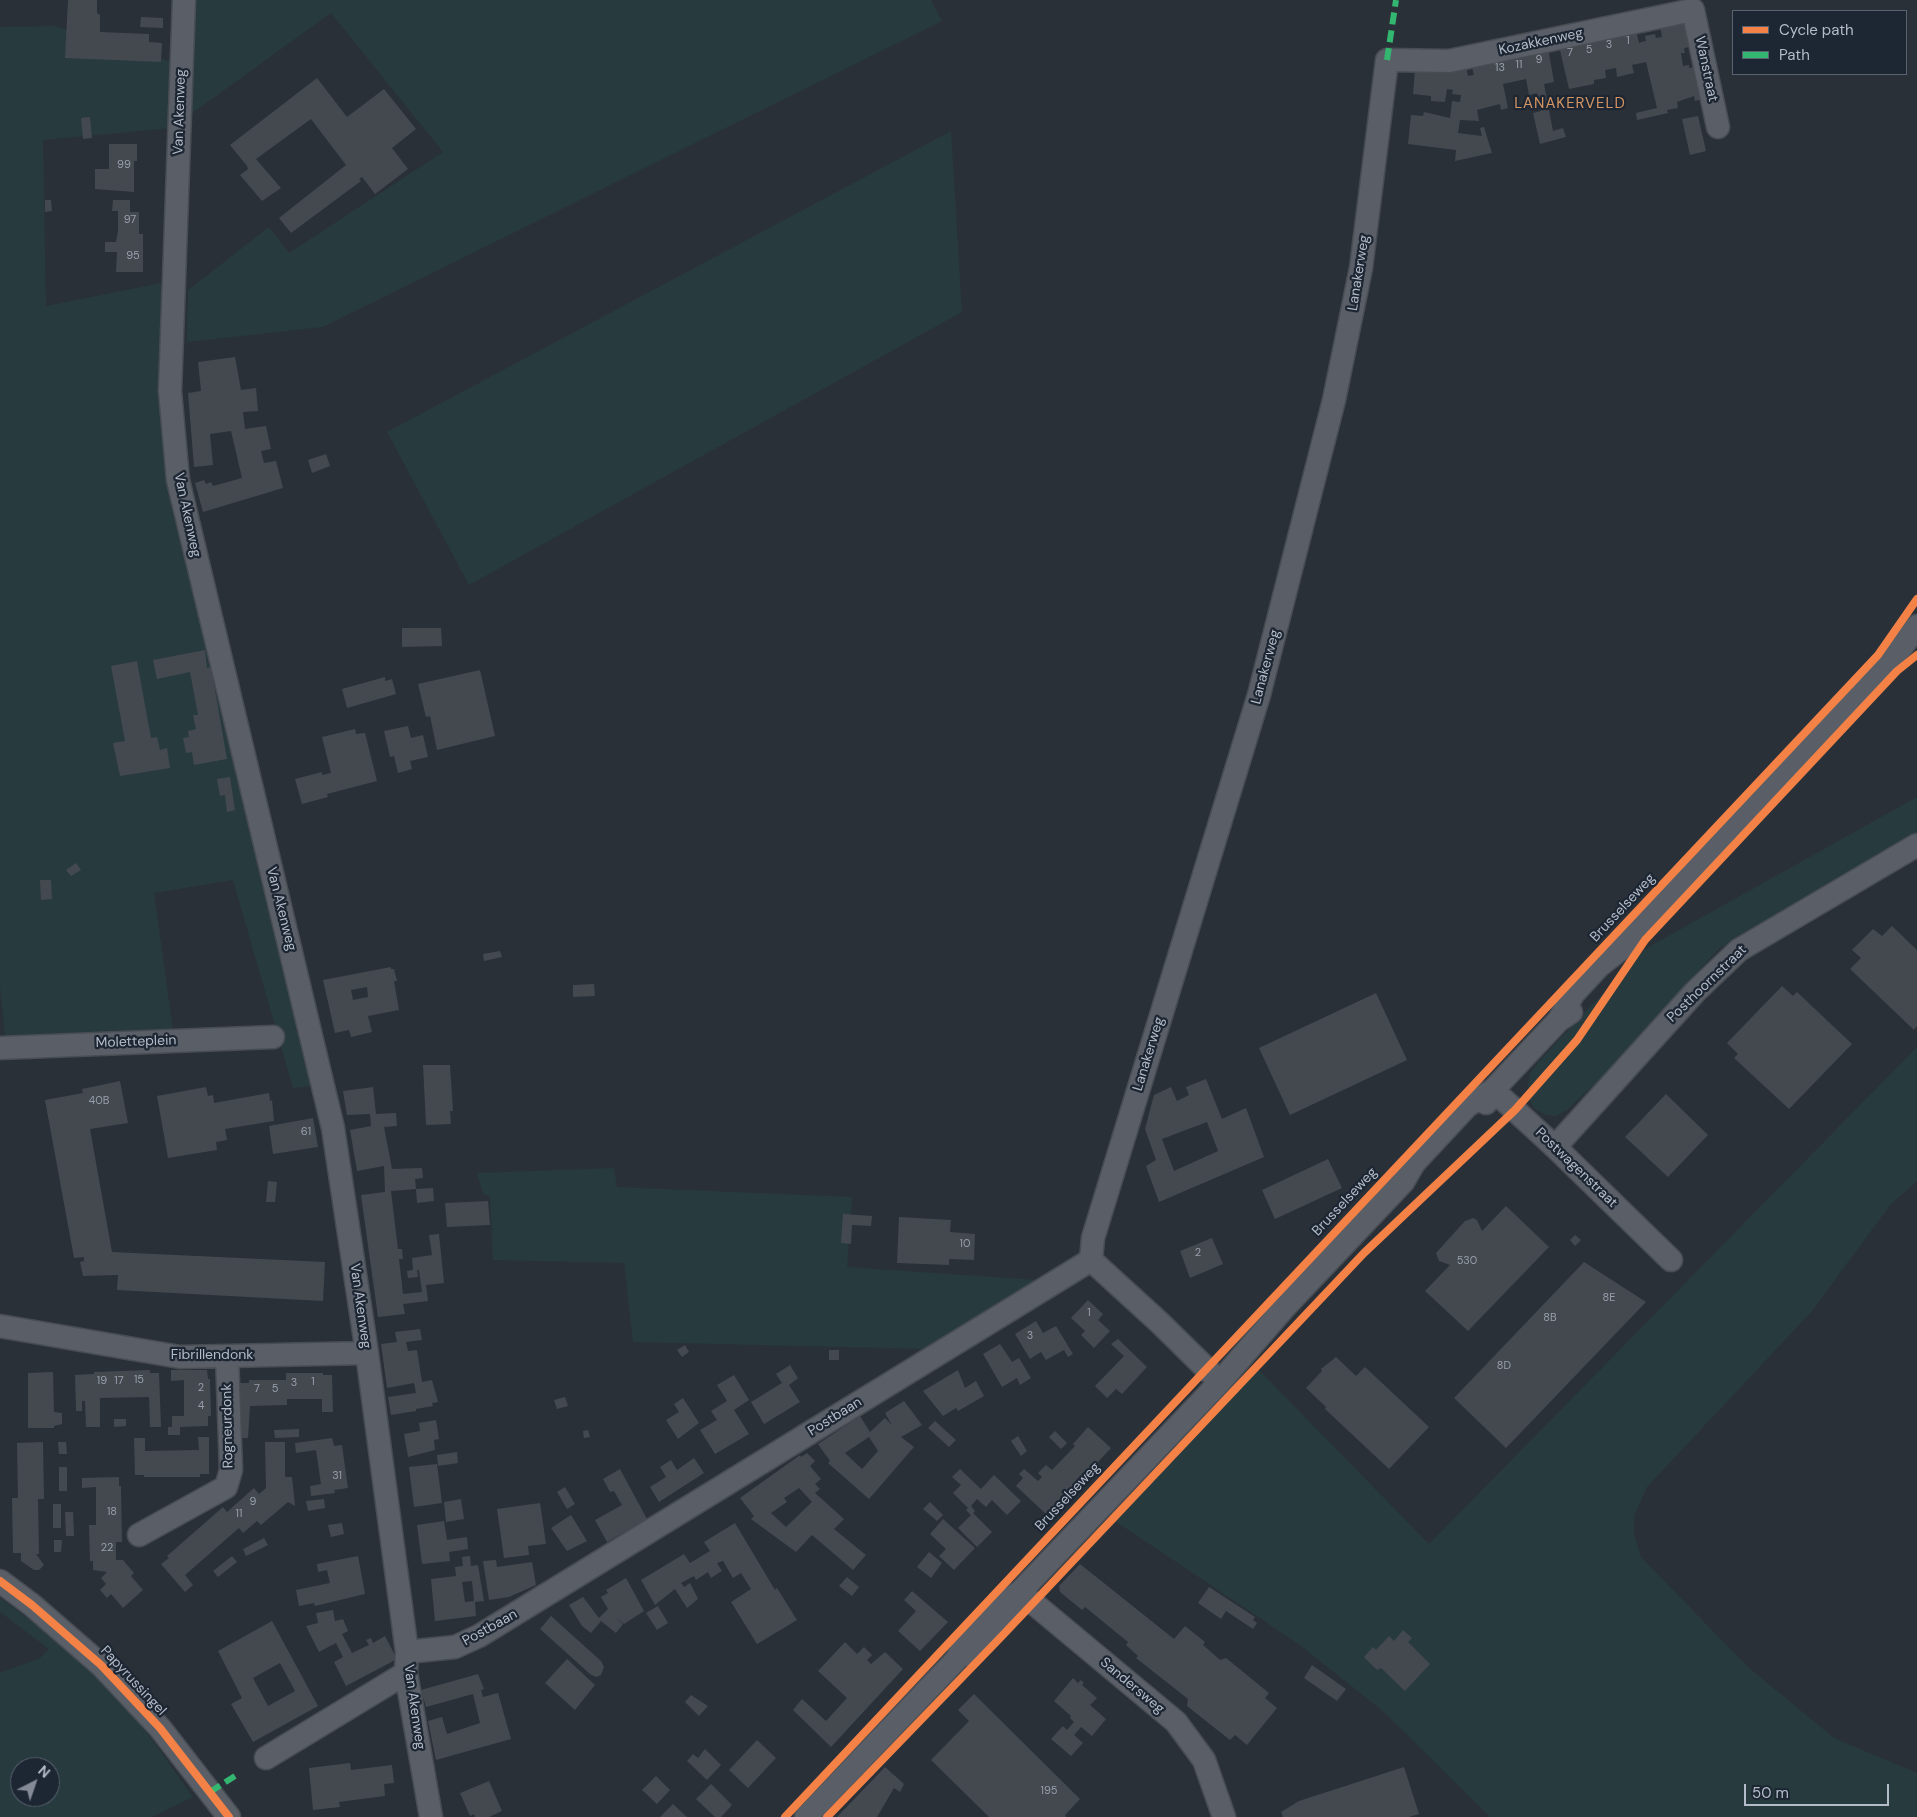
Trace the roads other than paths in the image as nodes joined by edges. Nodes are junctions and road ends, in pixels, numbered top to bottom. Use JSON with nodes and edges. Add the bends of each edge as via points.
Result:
{"nodes":[{"id":1,"x":184,"y":0,"type":"edge"},
{"id":2,"x":1694,"y":10,"type":"joint"},
{"id":3,"x":1386,"y":60,"type":"joint"},
{"id":4,"x":1718,"y":127,"type":"dead end"},
{"id":5,"x":1917,"y":626,"type":"edge"},
{"id":6,"x":1909,"y":642,"type":"edge"},
{"id":7,"x":1917,"y":845,"type":"edge"},
{"id":8,"x":272,"y":1037,"type":"dead end"},
{"id":9,"x":0,"y":1048,"type":"edge"},
{"id":10,"x":1493,"y":1090,"type":"junction"},
{"id":11,"x":1555,"y":1147,"type":"junction"},
{"id":12,"x":1091,"y":1260,"type":"junction"},
{"id":13,"x":1671,"y":1260,"type":"dead end"},
{"id":14,"x":0,"y":1326,"type":"edge"},
{"id":15,"x":367,"y":1353,"type":"junction"},
{"id":16,"x":227,"y":1356,"type":"junction"},
{"id":17,"x":1220,"y":1382,"type":"junction"},
{"id":18,"x":139,"y":1535,"type":"dead end"},
{"id":19,"x":0,"y":1581,"type":"edge"},
{"id":20,"x":1020,"y":1592,"type":"junction"},
{"id":21,"x":407,"y":1663,"type":"junction"},
{"id":22,"x":266,"y":1758,"type":"dead end"},
{"id":23,"x":229,"y":1817,"type":"edge"},
{"id":24,"x":431,"y":1817,"type":"edge"},
{"id":25,"x":806,"y":1817,"type":"edge"},
{"id":26,"x":1224,"y":1817,"type":"edge"}],
"edges":[{"from":1,"to":15,"type":"street","name":"Van Akenweg","via":[[170,391],[178,480],[333,1128]]},
{"from":2,"to":3,"type":"street","name":"Kozakkenweg","via":[[1449,61]]},
{"from":2,"to":4,"type":"street","name":"Wanstraat"},
{"from":3,"to":12,"type":"street","name":"Lanakerweg","via":[[1361,268],[1334,400],[1259,696],[1098,1221]]},
{"from":5,"to":6,"type":"street","name":"Brusselseweg"},
{"from":6,"to":10,"type":"street","name":"Brusselseweg","via":[[1622,948],[1609,973],[1587,999],[1559,1020]]},
{"from":7,"to":11,"type":"street","name":"Posthoornstraat","via":[[1738,950],[1695,992]]},
{"from":8,"to":9,"type":"street","name":"Moletteplein"},
{"from":10,"to":11,"type":"street","name":"Postwagenstraat"},
{"from":10,"to":17,"type":"street","name":"Brusselseweg","via":[[1467,1106],[1414,1163],[1404,1182],[1289,1302]]},
{"from":11,"to":13,"type":"street","name":"Postwagenstraat"},
{"from":12,"to":17,"type":"street"},
{"from":12,"to":21,"type":"street","name":"Postbaan","via":[[479,1636]]},
{"from":14,"to":16,"type":"street","name":"Fibrillendonk","via":[[180,1357]]},
{"from":15,"to":16,"type":"street","name":"Fibrillendonk"},
{"from":15,"to":21,"type":"street","name":"Van Akenweg"},
{"from":16,"to":18,"type":"street","name":"Rogneurdonk","via":[[230,1470],[226,1487]]},
{"from":17,"to":20,"type":"street","name":"Brusselseweg"},
{"from":19,"to":23,"type":"street","name":"Papyrussingel","via":[[32,1604],[102,1665],[160,1728]]},
{"from":20,"to":25,"type":"street","name":"Brusselseweg","via":[[990,1612],[971,1633],[956,1660]]},
{"from":20,"to":26,"type":"street","name":"Sandersweg","via":[[1176,1722],[1204,1760]]},
{"from":21,"to":22,"type":"street","name":"Postbaan"},
{"from":21,"to":24,"type":"street","name":"Van Akenweg"}]}
